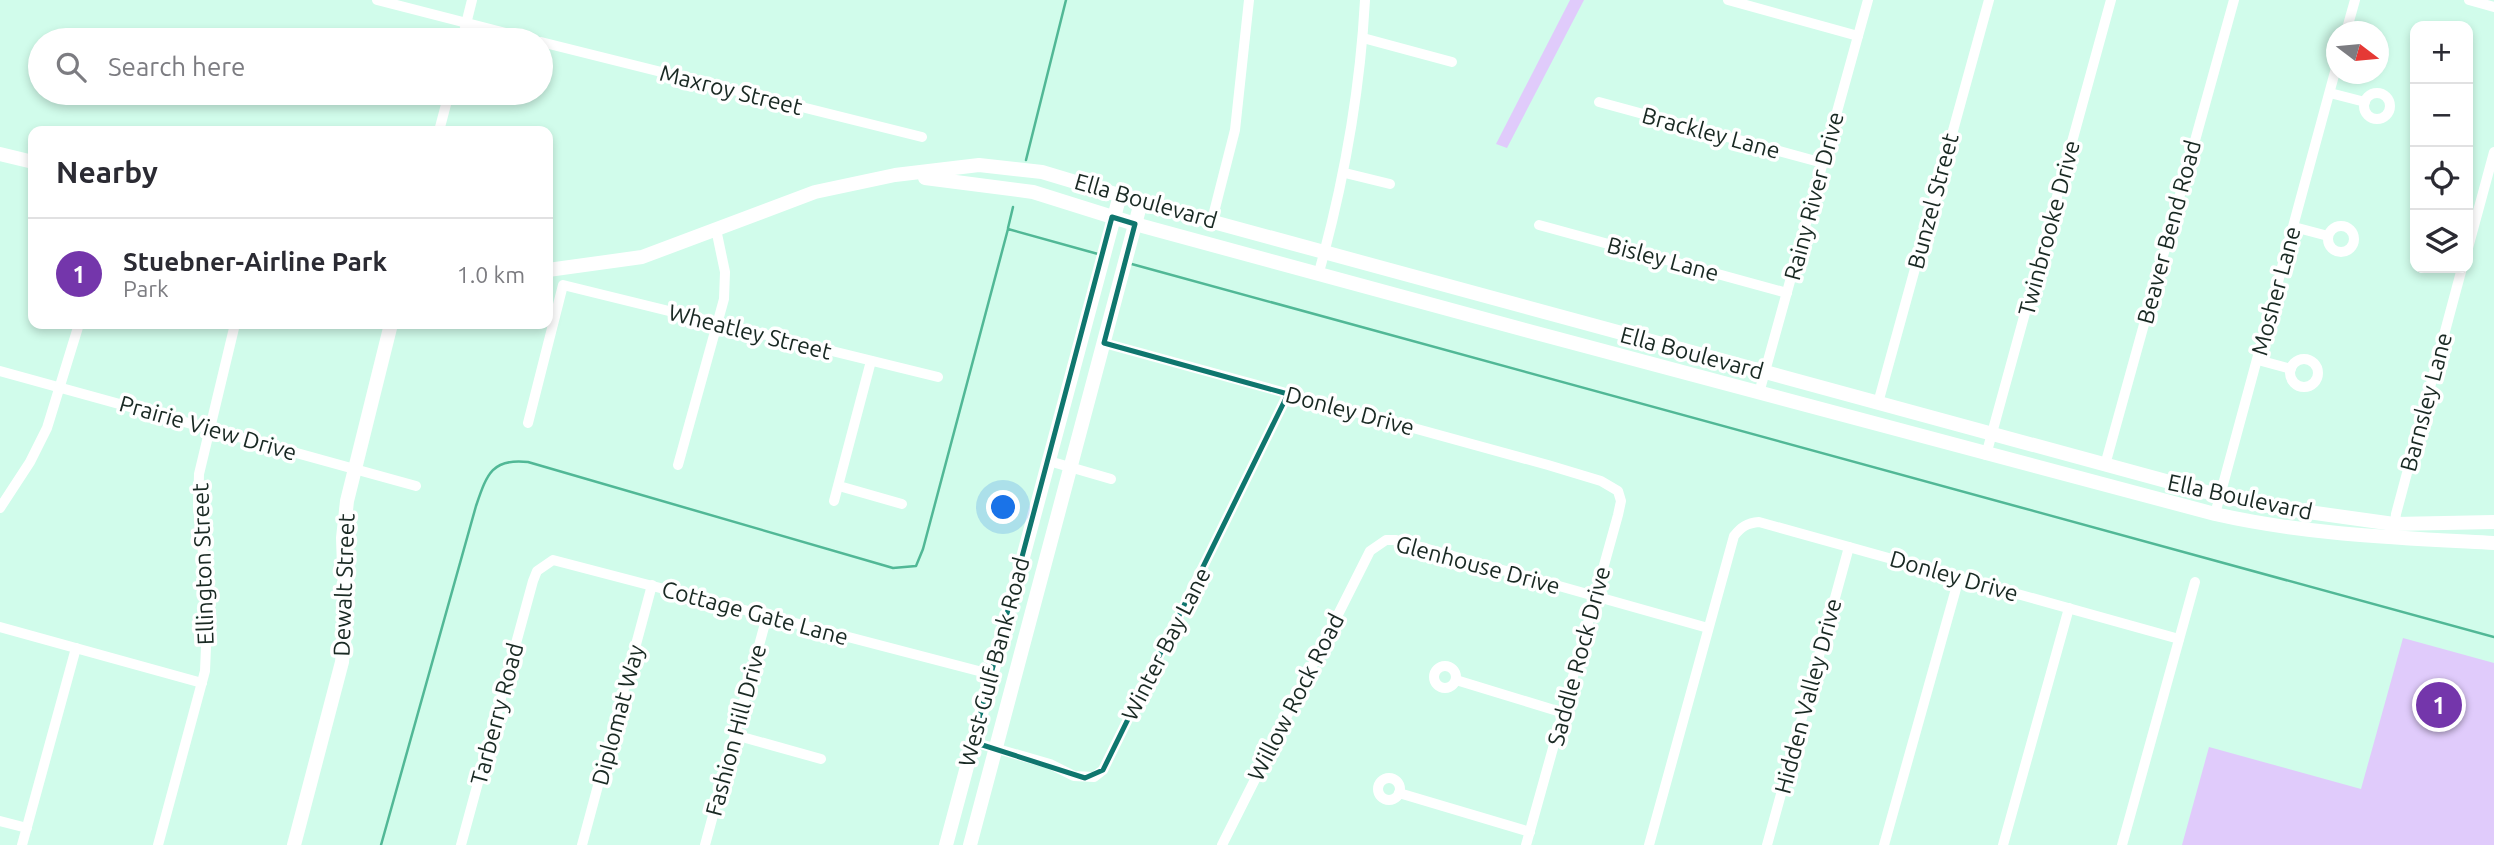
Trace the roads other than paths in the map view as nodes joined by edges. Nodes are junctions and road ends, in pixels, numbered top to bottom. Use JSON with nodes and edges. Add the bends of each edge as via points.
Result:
{"nodes":[{"id":1,"x":377,"y":0,"type":"edge"},
{"id":2,"x":472,"y":0,"type":"edge"},
{"id":3,"x":1249,"y":0,"type":"edge"},
{"id":4,"x":1365,"y":0,"type":"edge"},
{"id":5,"x":1728,"y":0,"type":"edge"},
{"id":6,"x":1868,"y":0,"type":"edge"},
{"id":7,"x":1989,"y":0,"type":"edge"},
{"id":8,"x":2111,"y":0,"type":"edge"},
{"id":9,"x":2234,"y":0,"type":"edge"},
{"id":10,"x":2355,"y":0,"type":"edge"},
{"id":11,"x":2469,"y":0,"type":"edge"},
{"id":12,"x":2494,"y":7,"type":"edge"},
{"id":13,"x":2349,"y":21,"type":"edge"},
{"id":14,"x":467,"y":24,"type":"junction"},
{"id":15,"x":466,"y":28,"type":"edge"},
{"id":16,"x":484,"y":28,"type":"edge"},
{"id":17,"x":1858,"y":36,"type":"junction"},
{"id":18,"x":1363,"y":38,"type":"junction"},
{"id":19,"x":553,"y":45,"type":"edge"},
{"id":20,"x":1452,"y":62,"type":"dead end"},
{"id":21,"x":2332,"y":84,"type":"edge"},
{"id":22,"x":2330,"y":93,"type":"junction"},
{"id":23,"x":1599,"y":102,"type":"dead end"},
{"id":24,"x":2365,"y":102,"type":"dead end"},
{"id":25,"x":446,"y":105,"type":"edge"},
{"id":26,"x":440,"y":126,"type":"edge"},
{"id":27,"x":922,"y":137,"type":"dead end"},
{"id":28,"x":2494,"y":152,"type":"edge"},
{"id":29,"x":0,"y":154,"type":"edge"},
{"id":30,"x":28,"y":161,"type":"edge"},
{"id":31,"x":1823,"y":163,"type":"junction"},
{"id":32,"x":1345,"y":173,"type":"junction"},
{"id":33,"x":895,"y":175,"type":"junction"},
{"id":34,"x":1390,"y":184,"type":"dead end"},
{"id":35,"x":1120,"y":195,"type":"junction"},
{"id":36,"x":1141,"y":202,"type":"junction"},
{"id":37,"x":1112,"y":217,"type":"junction"},
{"id":38,"x":1212,"y":220,"type":"junction"},
{"id":39,"x":1135,"y":224,"type":"junction"},
{"id":40,"x":1539,"y":225,"type":"dead end"},
{"id":41,"x":2294,"y":227,"type":"junction"},
{"id":42,"x":716,"y":229,"type":"junction"},
{"id":43,"x":2473,"y":230,"type":"edge"},
{"id":44,"x":2328,"y":236,"type":"dead end"},
{"id":45,"x":1325,"y":252,"type":"junction"},
{"id":46,"x":553,"y":269,"type":"edge"},
{"id":47,"x":1320,"y":272,"type":"junction"},
{"id":48,"x":2461,"y":273,"type":"edge"},
{"id":49,"x":1787,"y":293,"type":"junction"},
{"id":50,"x":553,"y":324,"type":"edge"},
{"id":51,"x":718,"y":324,"type":"junction"},
{"id":52,"x":78,"y":329,"type":"edge"},
{"id":53,"x":234,"y":329,"type":"edge"},
{"id":54,"x":390,"y":329,"type":"edge"},
{"id":55,"x":552,"y":329,"type":"edge"},
{"id":56,"x":1104,"y":343,"type":"junction"},
{"id":57,"x":2258,"y":360,"type":"junction"},
{"id":58,"x":871,"y":361,"type":"junction"},
{"id":59,"x":2291,"y":369,"type":"dead end"},
{"id":60,"x":0,"y":371,"type":"edge"},
{"id":61,"x":1765,"y":373,"type":"junction"},
{"id":62,"x":938,"y":377,"type":"dead end"},
{"id":63,"x":62,"y":388,"type":"junction"},
{"id":64,"x":1759,"y":393,"type":"junction"},
{"id":65,"x":1288,"y":394,"type":"junction"},
{"id":66,"x":1878,"y":403,"type":"junction"},
{"id":67,"x":528,"y":422,"type":"dead end"},
{"id":68,"x":208,"y":428,"type":"junction"},
{"id":69,"x":1992,"y":435,"type":"junction"},
{"id":70,"x":1986,"y":455,"type":"junction"},
{"id":71,"x":1049,"y":461,"type":"junction"},
{"id":72,"x":678,"y":465,"type":"dead end"},
{"id":73,"x":2105,"y":465,"type":"junction"},
{"id":74,"x":1070,"y":467,"type":"junction"},
{"id":75,"x":354,"y":468,"type":"junction"},
{"id":76,"x":1111,"y":479,"type":"dead end"},
{"id":77,"x":1597,"y":480,"type":"joint"},
{"id":78,"x":416,"y":486,"type":"dead end"},
{"id":79,"x":839,"y":486,"type":"junction"},
{"id":80,"x":2221,"y":496,"type":"junction"},
{"id":81,"x":835,"y":502,"type":"dead end"},
{"id":82,"x":901,"y":504,"type":"dead end"},
{"id":83,"x":0,"y":508,"type":"edge"},
{"id":84,"x":2215,"y":514,"type":"junction"},
{"id":85,"x":2494,"y":522,"type":"edge"},
{"id":86,"x":2394,"y":531,"type":"junction"},
{"id":87,"x":2494,"y":543,"type":"edge"},
{"id":88,"x":1849,"y":547,"type":"junction"},
{"id":89,"x":1371,"y":550,"type":"joint"},
{"id":90,"x":1959,"y":578,"type":"junction"},
{"id":91,"x":2195,"y":582,"type":"dead end"},
{"id":92,"x":533,"y":584,"type":"joint"},
{"id":93,"x":652,"y":585,"type":"junction"},
{"id":94,"x":1595,"y":597,"type":"junction"},
{"id":95,"x":2069,"y":608,"type":"junction"},
{"id":96,"x":767,"y":616,"type":"junction"},
{"id":97,"x":0,"y":626,"type":"edge"},
{"id":98,"x":1708,"y":628,"type":"junction"},
{"id":99,"x":2179,"y":639,"type":"junction"},
{"id":100,"x":76,"y":648,"type":"junction"},
{"id":101,"x":990,"y":674,"type":"junction"},
{"id":102,"x":1456,"y":680,"type":"dead end"},
{"id":103,"x":202,"y":683,"type":"junction"},
{"id":104,"x":1564,"y":713,"type":"junction"},
{"id":105,"x":735,"y":735,"type":"junction"},
{"id":106,"x":973,"y":742,"type":"junction"},
{"id":107,"x":995,"y":747,"type":"junction"},
{"id":108,"x":821,"y":759,"type":"dead end"},
{"id":109,"x":1399,"y":793,"type":"dead end"},
{"id":110,"x":0,"y":821,"type":"edge"},
{"id":111,"x":27,"y":828,"type":"junction"},
{"id":112,"x":1530,"y":832,"type":"junction"},
{"id":113,"x":22,"y":845,"type":"edge"},
{"id":114,"x":158,"y":845,"type":"edge"},
{"id":115,"x":294,"y":845,"type":"edge"},
{"id":116,"x":461,"y":845,"type":"edge"},
{"id":117,"x":582,"y":845,"type":"edge"},
{"id":118,"x":705,"y":845,"type":"edge"},
{"id":119,"x":946,"y":845,"type":"edge"},
{"id":120,"x":970,"y":845,"type":"edge"},
{"id":121,"x":1222,"y":845,"type":"edge"},
{"id":122,"x":1527,"y":845,"type":"edge"},
{"id":123,"x":1649,"y":845,"type":"edge"},
{"id":124,"x":1767,"y":845,"type":"edge"},
{"id":125,"x":1884,"y":845,"type":"edge"},
{"id":126,"x":2003,"y":845,"type":"edge"},
{"id":127,"x":2122,"y":845,"type":"edge"}],
"edges":[{"from":1,"to":14,"type":"street"},
{"from":2,"to":14,"type":"street"},
{"from":3,"to":38,"type":"street","via":[[1235,130]]},
{"from":4,"to":18,"type":"street"},
{"from":5,"to":17,"type":"street"},
{"from":6,"to":17,"type":"street","name":"Rainy River Drive"},
{"from":7,"to":66,"type":"street","name":"Bunzel Street"},
{"from":8,"to":69,"type":"street","name":"Twinbrooke Drive"},
{"from":9,"to":73,"type":"street","name":"Beaver Bend Road"},
{"from":10,"to":13,"type":"street"},
{"from":11,"to":12,"type":"street"},
{"from":14,"to":15,"type":"street"},
{"from":14,"to":16,"type":"street"},
{"from":17,"to":31,"type":"street","name":"Rainy River Drive"},
{"from":18,"to":20,"type":"street"},
{"from":18,"to":32,"type":"street"},
{"from":19,"to":27,"type":"street","name":"Maxroy Street"},
{"from":21,"to":22,"type":"street","name":"Mosher Lane"},
{"from":22,"to":24,"type":"street"},
{"from":22,"to":41,"type":"street","name":"Mosher Lane"},
{"from":23,"to":31,"type":"street","name":"Brackley Lane"},
{"from":25,"to":26,"type":"street"},
{"from":28,"to":43,"type":"street"},
{"from":29,"to":30,"type":"main road"},
{"from":31,"to":49,"type":"street","name":"Rainy River Drive"},
{"from":32,"to":34,"type":"street"},
{"from":32,"to":45,"type":"street"},
{"from":33,"to":35,"type":"main road","name":"Ella Boulevard","via":[[979,164],[1042,172]]},
{"from":33,"to":37,"type":"main road","name":"Ella Boulevard","via":[[1033,192]]},
{"from":33,"to":42,"type":"main road","name":"Ella Boulevard","via":[[815,192]]},
{"from":35,"to":36,"type":"main road","name":"Ella Boulevard"},
{"from":35,"to":37,"type":"main road","name":"West Gulf Bank Road"},
{"from":36,"to":38,"type":"main road","name":"Ella Boulevard"},
{"from":36,"to":39,"type":"main road","name":"West Gulf Bank Road"},
{"from":37,"to":39,"type":"main road","name":"Ella Boulevard"},
{"from":37,"to":71,"type":"main road","name":"West Gulf Bank Road"},
{"from":38,"to":45,"type":"main road","name":"Ella Boulevard"},
{"from":39,"to":47,"type":"main road","name":"Ella Boulevard"},
{"from":39,"to":56,"type":"main road","name":"West Gulf Bank Road"},
{"from":40,"to":49,"type":"street","name":"Bisley Lane"},
{"from":41,"to":44,"type":"street"},
{"from":41,"to":57,"type":"street","name":"Mosher Lane"},
{"from":42,"to":46,"type":"main road","name":"Ella Boulevard","via":[[642,257]]},
{"from":42,"to":51,"type":"street","via":[[725,272]]},
{"from":45,"to":47,"type":"street"},
{"from":45,"to":61,"type":"main road","name":"Ella Boulevard"},
{"from":47,"to":64,"type":"main road","name":"Ella Boulevard"},
{"from":48,"to":86,"type":"street","name":"Barnsley Lane"},
{"from":49,"to":61,"type":"street","name":"Rainy River Drive"},
{"from":50,"to":51,"type":"street","name":"Wheatley Street","via":[[563,285]]},
{"from":51,"to":58,"type":"street","name":"Wheatley Street"},
{"from":51,"to":72,"type":"street"},
{"from":52,"to":63,"type":"street"},
{"from":53,"to":68,"type":"street","name":"Ellington Street"},
{"from":54,"to":75,"type":"main road","name":"Dewalt Street"},
{"from":55,"to":67,"type":"street","name":"Wheatley Street"},
{"from":56,"to":65,"type":"street","name":"Donley Drive"},
{"from":56,"to":74,"type":"main road","name":"West Gulf Bank Road"},
{"from":57,"to":59,"type":"street"},
{"from":57,"to":80,"type":"street","name":"Mosher Lane"},
{"from":58,"to":62,"type":"street","name":"Wheatley Street"},
{"from":58,"to":79,"type":"street"},
{"from":60,"to":63,"type":"street","name":"Prairie View Drive"},
{"from":61,"to":64,"type":"street","name":"Rainy River Drive"},
{"from":61,"to":66,"type":"main road","name":"Ella Boulevard"},
{"from":63,"to":68,"type":"street","name":"Prairie View Drive"},
{"from":63,"to":83,"type":"street","via":[[30,462]]},
{"from":64,"to":70,"type":"main road","name":"Ella Boulevard"},
{"from":65,"to":77,"type":"street","name":"Donley Drive"},
{"from":65,"to":107,"type":"street","name":"Winter Bay Lane","via":[[1103,770],[1094,777],[1074,776]]},
{"from":66,"to":69,"type":"main road","name":"Ella Boulevard"},
{"from":68,"to":75,"type":"street","name":"Prairie View Drive"},
{"from":68,"to":103,"type":"street","name":"Ellington Street","via":[[198,507],[208,600],[208,650]]},
{"from":69,"to":70,"type":"street","name":"Twinbrooke Drive"},
{"from":69,"to":73,"type":"main road","name":"Ella Boulevard"},
{"from":70,"to":84,"type":"main road","name":"Ella Boulevard"},
{"from":71,"to":74,"type":"street"},
{"from":71,"to":101,"type":"main road","name":"West Gulf Bank Road"},
{"from":73,"to":80,"type":"main road","name":"Ella Boulevard"},
{"from":74,"to":76,"type":"street"},
{"from":74,"to":107,"type":"main road","name":"West Gulf Bank Road"},
{"from":75,"to":78,"type":"street","name":"Prairie View Drive"},
{"from":75,"to":115,"type":"main road","name":"Dewalt Street","via":[[344,538],[342,662]]},
{"from":77,"to":94,"type":"street","name":"Saddle Rock Drive","via":[[1618,491],[1621,501]]},
{"from":79,"to":81,"type":"street"},
{"from":79,"to":82,"type":"street"},
{"from":80,"to":84,"type":"street","name":"Mosher Lane"},
{"from":80,"to":86,"type":"main road","name":"Ella Boulevard"},
{"from":84,"to":86,"type":"main road","name":"Ella Boulevard","via":[[2269,526]]},
{"from":85,"to":86,"type":"main road","name":"Ella Boulevard"},
{"from":86,"to":87,"type":"main road","name":"Ella Boulevard"},
{"from":88,"to":90,"type":"street","name":"Donley Drive"},
{"from":88,"to":98,"type":"street","name":"Donley Drive","via":[[1759,522],[1741,527]]},
{"from":88,"to":124,"type":"street","name":"Hidden Valley Drive"},
{"from":89,"to":94,"type":"street","name":"Glenhouse Drive","via":[[1386,540],[1396,540]]},
{"from":89,"to":121,"type":"street","name":"Willow Rock Road"},
{"from":90,"to":95,"type":"street","name":"Donley Drive"},
{"from":90,"to":125,"type":"street"},
{"from":91,"to":99,"type":"street"},
{"from":92,"to":93,"type":"street","name":"Cottage Gate Lane","via":[[537,571],[553,560]]},
{"from":92,"to":116,"type":"street","name":"Tarberry Road"},
{"from":93,"to":96,"type":"street","name":"Cottage Gate Lane"},
{"from":93,"to":117,"type":"street","name":"Diplomat Way"},
{"from":94,"to":98,"type":"street","name":"Glenhouse Drive"},
{"from":94,"to":104,"type":"street","name":"Saddle Rock Drive"},
{"from":95,"to":99,"type":"street","name":"Donley Drive"},
{"from":95,"to":126,"type":"street"},
{"from":96,"to":101,"type":"street","name":"Cottage Gate Lane"},
{"from":96,"to":105,"type":"street","name":"Fashion Hill Drive"},
{"from":97,"to":100,"type":"street"},
{"from":98,"to":123,"type":"street"},
{"from":99,"to":127,"type":"street"},
{"from":100,"to":103,"type":"street"},
{"from":100,"to":111,"type":"street"},
{"from":101,"to":106,"type":"main road","name":"West Gulf Bank Road"},
{"from":102,"to":104,"type":"street"},
{"from":103,"to":114,"type":"street","name":"Ellington Street"},
{"from":104,"to":112,"type":"street","name":"Saddle Rock Drive"},
{"from":105,"to":108,"type":"street"},
{"from":105,"to":118,"type":"street","name":"Fashion Hill Drive"},
{"from":106,"to":107,"type":"street","name":"Winter Bay Lane"},
{"from":106,"to":119,"type":"main road","name":"West Gulf Bank Road"},
{"from":107,"to":120,"type":"main road","name":"West Gulf Bank Road"},
{"from":109,"to":112,"type":"street"},
{"from":110,"to":111,"type":"street"},
{"from":111,"to":113,"type":"street"},
{"from":112,"to":122,"type":"street","name":"Saddle Rock Drive"}]}
